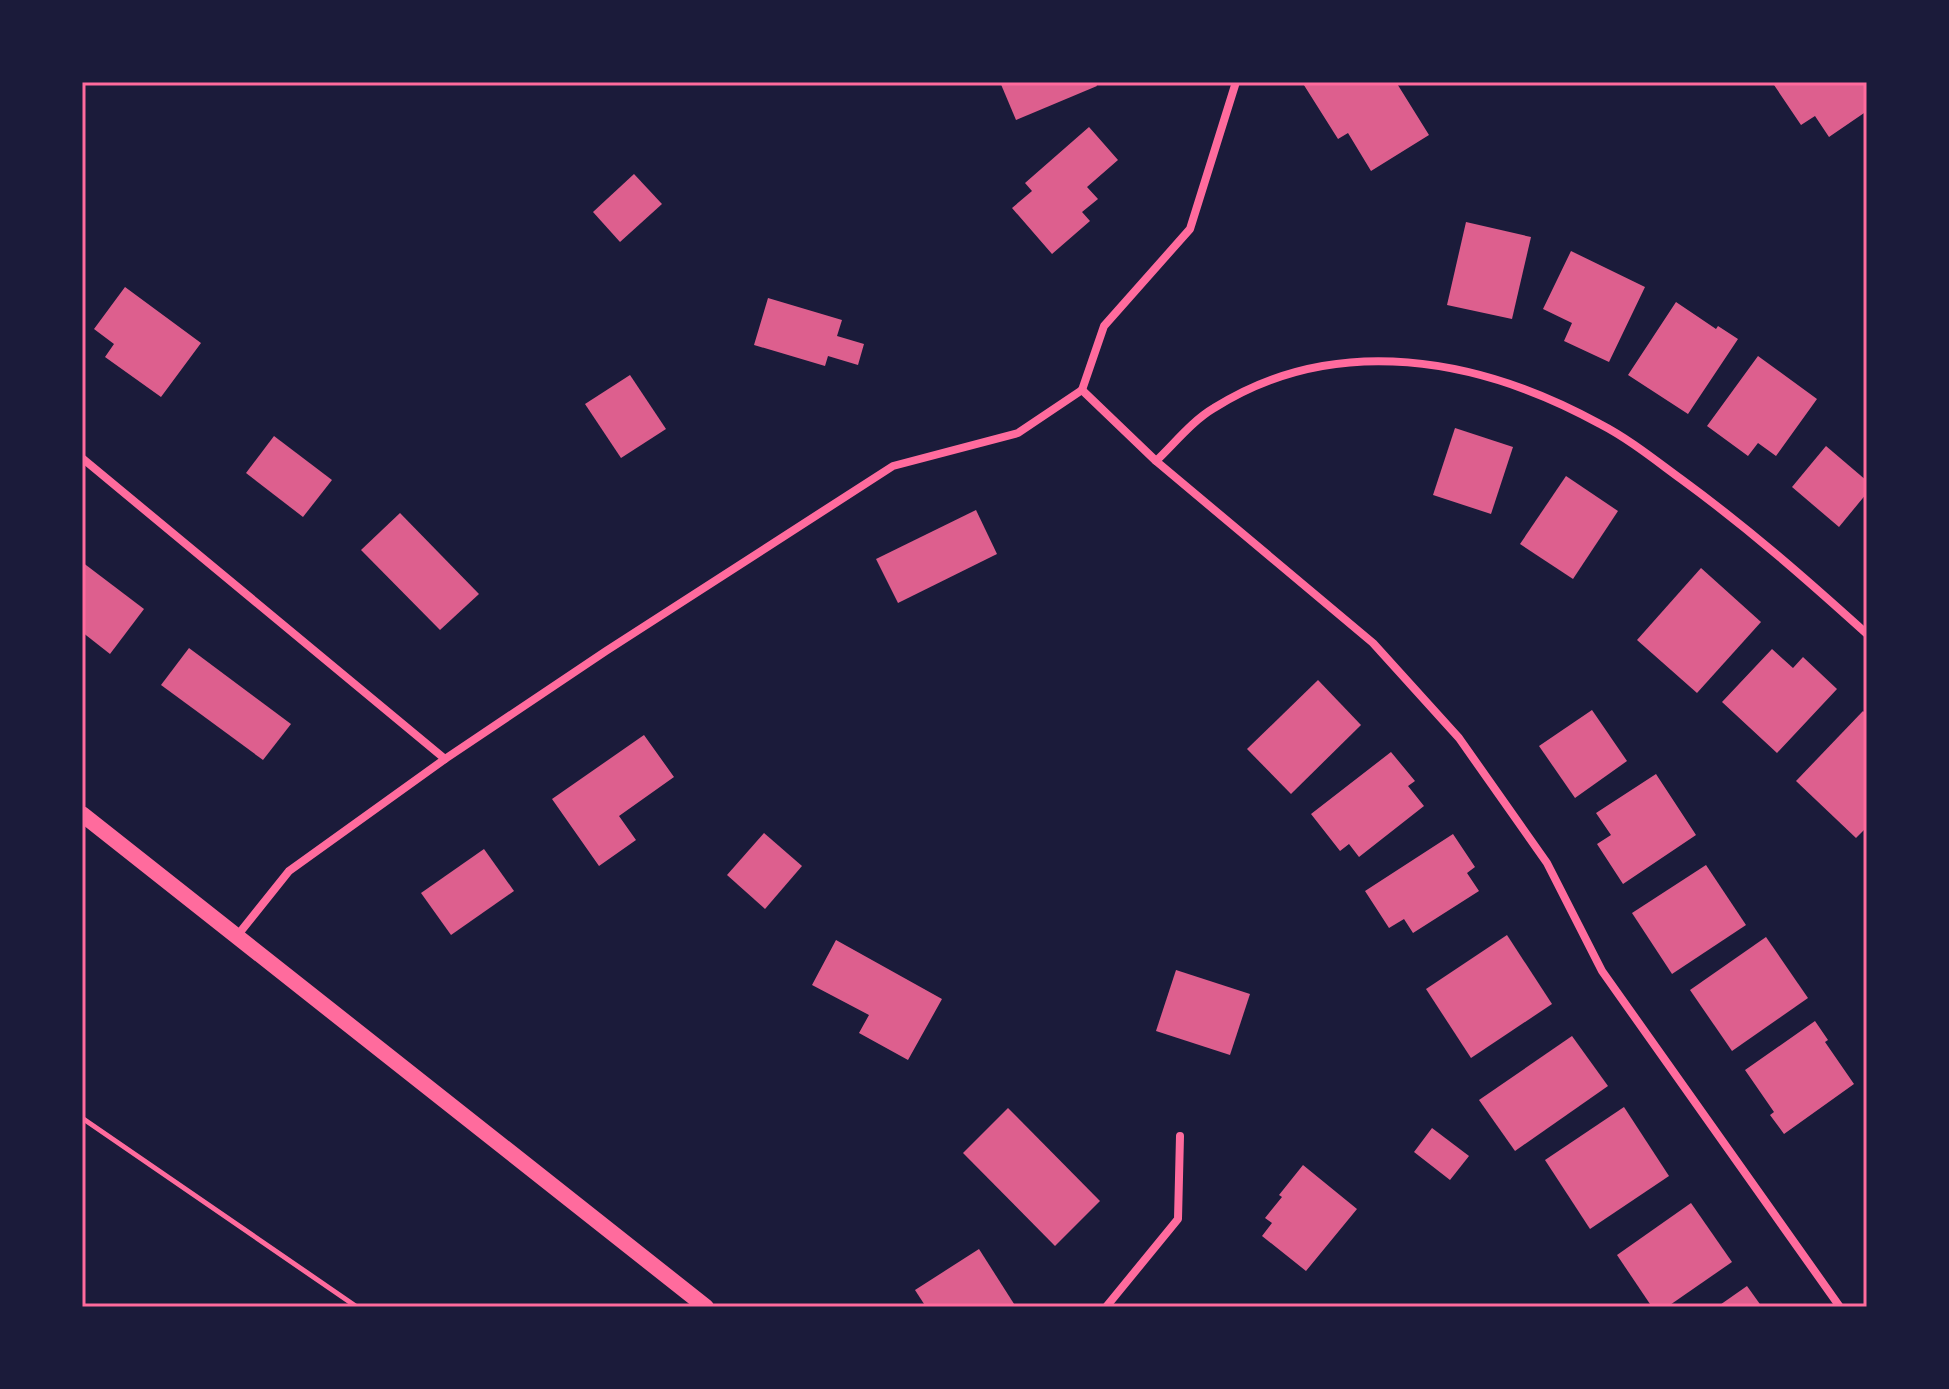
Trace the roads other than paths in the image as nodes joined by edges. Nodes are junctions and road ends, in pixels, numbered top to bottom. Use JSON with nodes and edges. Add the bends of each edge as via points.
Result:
{"nodes":[{"id":1,"x":1236,"y":82,"type":"edge"},
{"id":2,"x":1082,"y":390,"type":"junction"},
{"id":3,"x":82,"y":458,"type":"edge"},
{"id":4,"x":1156,"y":461,"type":"junction"},
{"id":5,"x":1867,"y":634,"type":"edge"},
{"id":6,"x":445,"y":759,"type":"junction"},
{"id":7,"x":82,"y":814,"type":"edge"},
{"id":8,"x":237,"y":936,"type":"junction"},
{"id":9,"x":1180,"y":1136,"type":"dead end"},
{"id":10,"x":706,"y":1307,"type":"edge"},
{"id":11,"x":1106,"y":1307,"type":"edge"},
{"id":12,"x":1840,"y":1307,"type":"edge"}],
"edges":[{"from":1,"to":2,"type":"street","via":[[1190,229],[1104,326]]},
{"from":2,"to":4,"type":"street"},
{"from":2,"to":6,"type":"street","via":[[1018,433],[893,466]]},
{"from":3,"to":6,"type":"street"},
{"from":4,"to":5,"type":"street","via":[[1212,409],[1302,369],[1386,361],[1467,371],[1557,402],[1645,453],[1775,550]]},
{"from":4,"to":12,"type":"street","via":[[1373,643],[1459,738],[1547,863],[1602,971]]},
{"from":6,"to":8,"type":"street","via":[[289,871]]},
{"from":7,"to":8,"type":"main road"},
{"from":8,"to":10,"type":"main road"},
{"from":9,"to":11,"type":"street","via":[[1178,1219]]}]}
